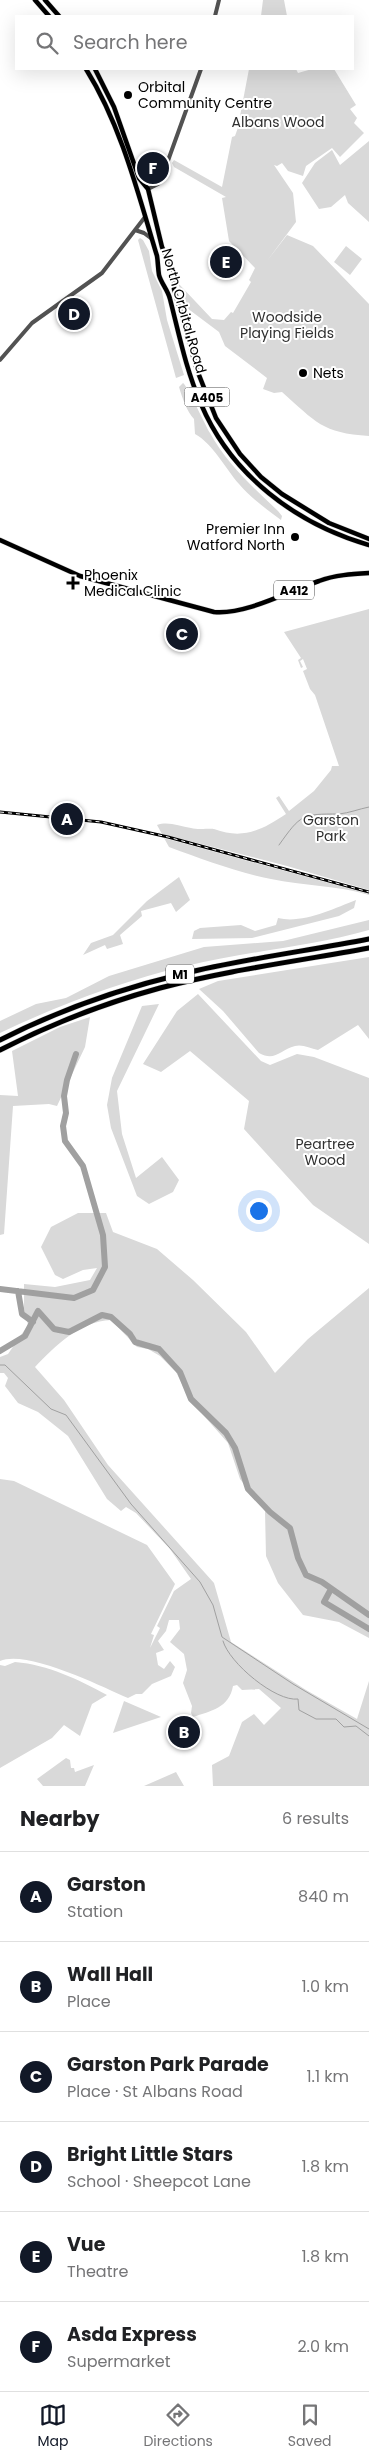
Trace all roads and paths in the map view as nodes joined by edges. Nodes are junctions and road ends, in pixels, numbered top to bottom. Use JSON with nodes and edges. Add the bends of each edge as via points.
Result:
{"nodes":[{"id":1,"x":35,"y":0,"type":"edge"},
{"id":2,"x":46,"y":0,"type":"edge"},
{"id":3,"x":218,"y":0,"type":"edge"},
{"id":4,"x":48,"y":15,"type":"edge"},
{"id":5,"x":58,"y":15,"type":"edge"},
{"id":6,"x":215,"y":15,"type":"edge"},
{"id":7,"x":86,"y":70,"type":"edge"},
{"id":8,"x":96,"y":70,"type":"edge"},
{"id":9,"x":201,"y":70,"type":"edge"},
{"id":10,"x":146,"y":187,"type":"junction"},
{"id":11,"x":137,"y":194,"type":"junction"},
{"id":12,"x":145,"y":217,"type":"junction"},
{"id":13,"x":135,"y":230,"type":"junction"},
{"id":14,"x":152,"y":239,"type":"junction"},
{"id":15,"x":173,"y":278,"type":"junction"},
{"id":16,"x":163,"y":282,"type":"junction"},
{"id":17,"x":0,"y":360,"type":"edge"},
{"id":18,"x":369,"y":539,"type":"edge"},
{"id":19,"x":0,"y":540,"type":"edge"},
{"id":20,"x":369,"y":545,"type":"edge"},
{"id":21,"x":369,"y":573,"type":"edge"},
{"id":22,"x":369,"y":939,"type":"edge"},
{"id":23,"x":369,"y":948,"type":"edge"},
{"id":24,"x":0,"y":1040,"type":"edge"},
{"id":25,"x":0,"y":1050,"type":"edge"}],
"edges":[{"from":1,"to":4,"type":"main road"},
{"from":2,"to":5,"type":"main road"},
{"from":3,"to":6,"type":"street"},
{"from":7,"to":11,"type":"main road","name":"North Orbital Road","number":"A405","via":[[116,129]]},
{"from":8,"to":10,"type":"main road","name":"North Orbital Road","number":"A405","via":[[114,107],[139,178]]},
{"from":9,"to":10,"type":"street","via":[[161,180]]},
{"from":10,"to":11,"type":"main road"},
{"from":10,"to":15,"type":"main road","name":"North Orbital Road","number":"A405"},
{"from":11,"to":12,"type":"main road","name":"North Orbital Road","number":"A405"},
{"from":12,"to":13,"type":"street"},
{"from":12,"to":14,"type":"main road","name":"North Orbital Road","number":"A405"},
{"from":13,"to":14,"type":"street"},
{"from":13,"to":17,"type":"street","via":[[102,273],[32,323]]},
{"from":14,"to":16,"type":"main road","name":"North Orbital Road","number":"A405"},
{"from":15,"to":16,"type":"main road"},
{"from":15,"to":18,"type":"main road","name":"North Orbital Road","number":"A405","via":[[199,378],[210,407],[227,436],[254,469],[282,494],[321,518]]},
{"from":16,"to":20,"type":"main road","name":"North Orbital Road","number":"A405","via":[[200,402],[232,456],[256,482],[291,510],[332,532]]},
{"from":19,"to":21,"type":"main road","number":"A412","via":[[80,576],[219,612],[250,606],[321,580]]},
{"from":22,"to":24,"type":"highway","number":"M1","via":[[159,979],[77,1007]]},
{"from":23,"to":25,"type":"highway","number":"M1","via":[[160,988],[88,1011]]}]}
